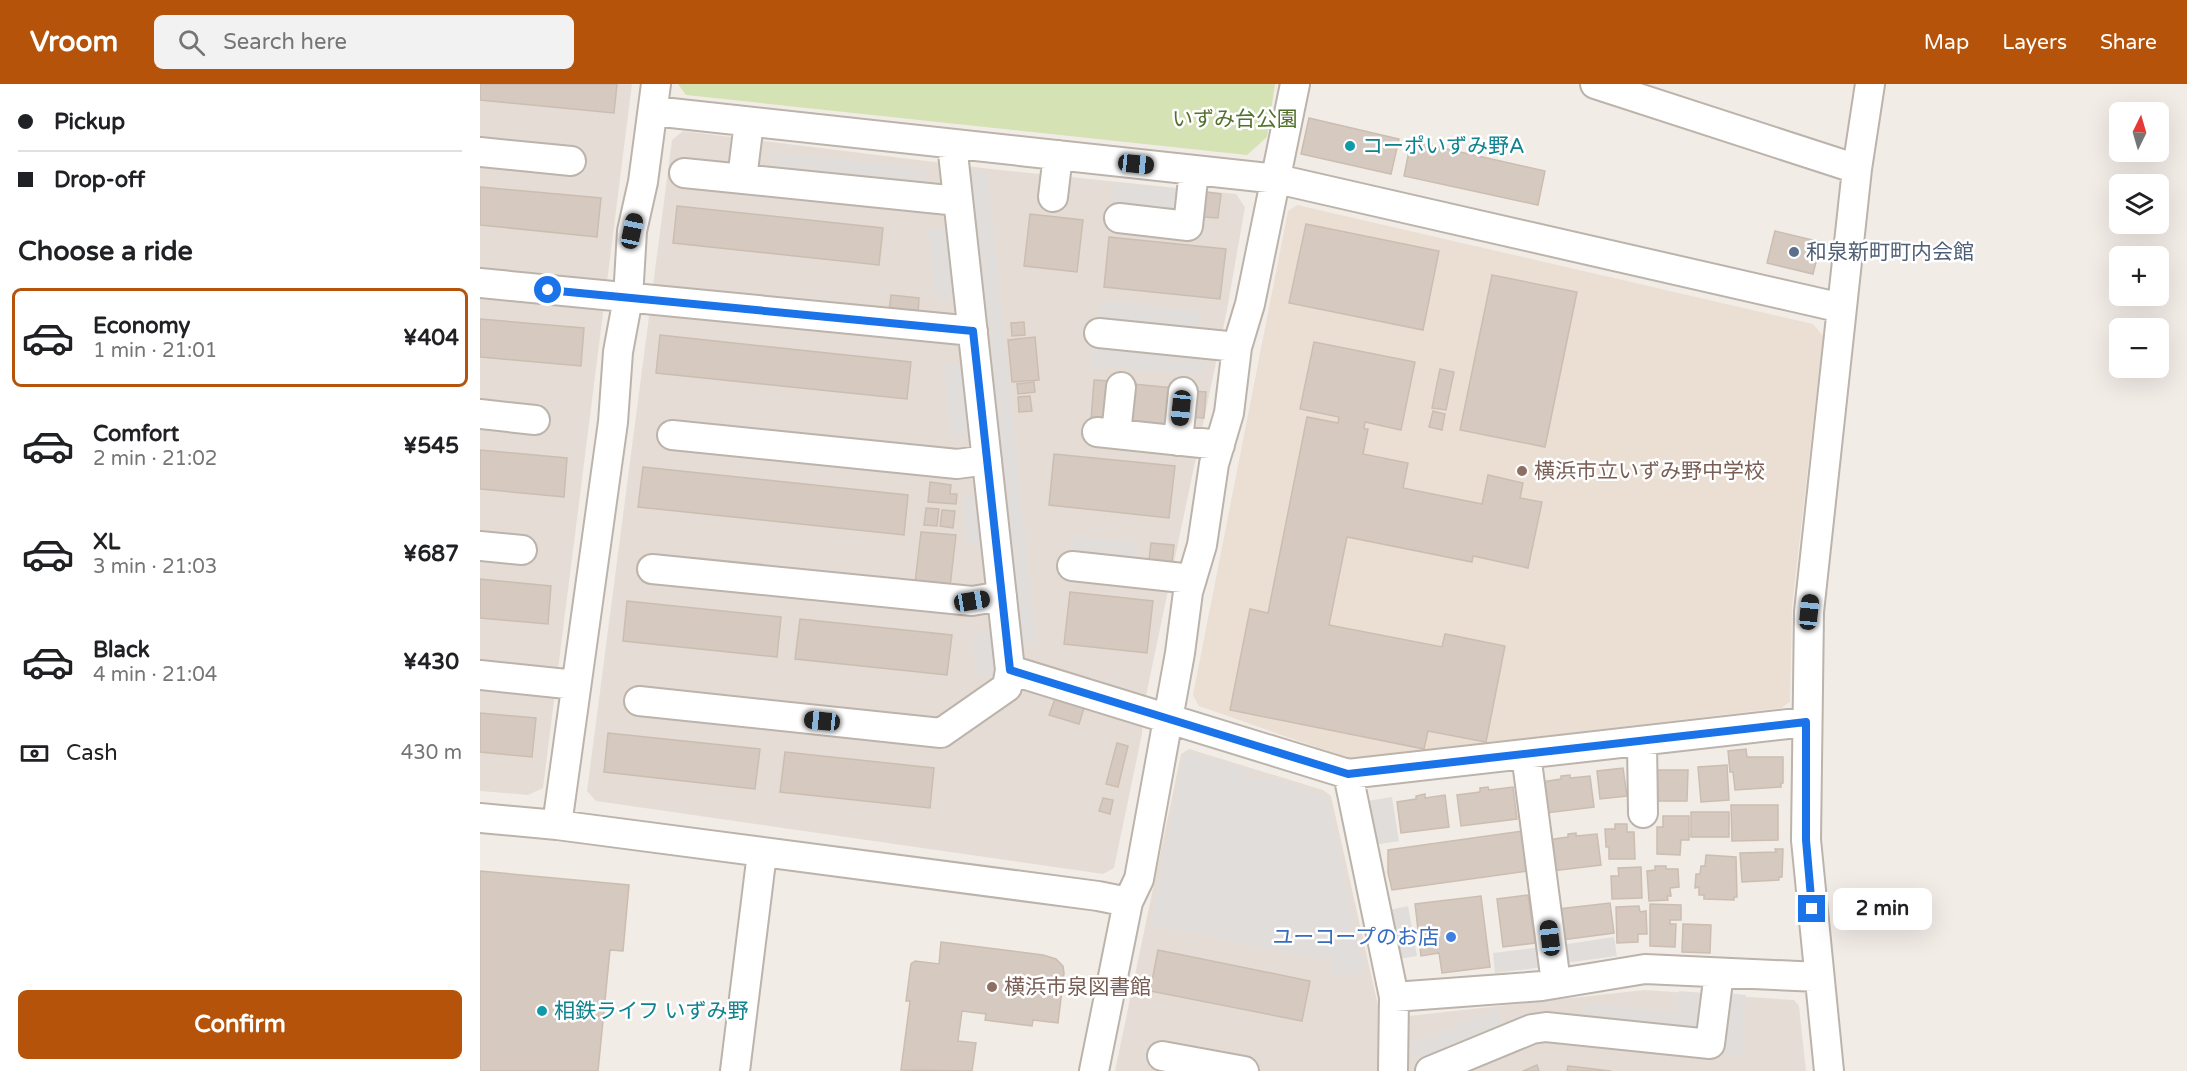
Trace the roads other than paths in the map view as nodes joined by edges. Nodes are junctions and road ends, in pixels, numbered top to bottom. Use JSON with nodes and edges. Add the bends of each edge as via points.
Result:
{"nodes":[{"id":1,"x":1295,"y":84,"type":"edge"},
{"id":2,"x":1595,"y":84,"type":"edge"},
{"id":3,"x":1870,"y":84,"type":"edge"},
{"id":4,"x":654,"y":98,"type":"edge"},
{"id":5,"x":749,"y":122,"type":"junction"},
{"id":6,"x":952,"y":144,"type":"junction"},
{"id":7,"x":480,"y":152,"type":"edge"},
{"id":8,"x":1058,"y":155,"type":"junction"},
{"id":9,"x":571,"y":161,"type":"dead end"},
{"id":10,"x":1857,"y":168,"type":"junction"},
{"id":11,"x":1194,"y":170,"type":"junction"},
{"id":12,"x":684,"y":173,"type":"dead end"},
{"id":13,"x":742,"y":179,"type":"junction"},
{"id":14,"x":1277,"y":179,"type":"junction"},
{"id":15,"x":1053,"y":197,"type":"dead end"},
{"id":16,"x":958,"y":201,"type":"junction"},
{"id":17,"x":1119,"y":218,"type":"dead end"},
{"id":18,"x":480,"y":283,"type":"edge"},
{"id":19,"x":628,"y":298,"type":"junction"},
{"id":20,"x":1842,"y":308,"type":"junction"},
{"id":21,"x":973,"y":331,"type":"junction"},
{"id":22,"x":1099,"y":333,"type":"dead end"},
{"id":23,"x":1236,"y":347,"type":"junction"},
{"id":24,"x":1120,"y":387,"type":"dead end"},
{"id":25,"x":1183,"y":392,"type":"dead end"},
{"id":26,"x":480,"y":414,"type":"edge"},
{"id":27,"x":534,"y":420,"type":"dead end"},
{"id":28,"x":672,"y":435,"type":"dead end"},
{"id":29,"x":1178,"y":441,"type":"junction"},
{"id":30,"x":1220,"y":445,"type":"junction"},
{"id":31,"x":987,"y":460,"type":"junction"},
{"id":32,"x":480,"y":546,"type":"edge"},
{"id":33,"x":522,"y":550,"type":"dead end"},
{"id":34,"x":1072,"y":566,"type":"dead end"},
{"id":35,"x":652,"y":569,"type":"dead end"},
{"id":36,"x":1192,"y":579,"type":"junction"},
{"id":37,"x":1002,"y":596,"type":"junction"},
{"id":38,"x":1010,"y":670,"type":"junction"},
{"id":39,"x":480,"y":675,"type":"edge"},
{"id":40,"x":576,"y":685,"type":"junction"},
{"id":41,"x":639,"y":701,"type":"dead end"},
{"id":42,"x":1167,"y":718,"type":"junction"},
{"id":43,"x":1806,"y":722,"type":"junction"},
{"id":44,"x":1642,"y":741,"type":"junction"},
{"id":45,"x":1526,"y":754,"type":"junction"},
{"id":46,"x":1348,"y":774,"type":"junction"},
{"id":47,"x":1643,"y":813,"type":"dead end"},
{"id":48,"x":480,"y":818,"type":"edge"},
{"id":49,"x":557,"y":825,"type":"junction"},
{"id":50,"x":762,"y":853,"type":"junction"},
{"id":51,"x":1128,"y":902,"type":"junction"},
{"id":52,"x":1719,"y":973,"type":"junction"},
{"id":53,"x":1819,"y":977,"type":"junction"},
{"id":54,"x":1556,"y":983,"type":"junction"},
{"id":55,"x":1394,"y":997,"type":"junction"},
{"id":56,"x":1162,"y":1056,"type":"dead end"},
{"id":57,"x":735,"y":1071,"type":"edge"},
{"id":58,"x":1094,"y":1071,"type":"edge"},
{"id":59,"x":1244,"y":1071,"type":"edge"},
{"id":60,"x":1393,"y":1071,"type":"edge"},
{"id":61,"x":1430,"y":1071,"type":"edge"},
{"id":62,"x":1829,"y":1071,"type":"edge"}],
"edges":[{"from":1,"to":14,"type":"street"},
{"from":2,"to":10,"type":"street"},
{"from":3,"to":10,"type":"street"},
{"from":4,"to":5,"type":"street"},
{"from":4,"to":19,"type":"street","via":[[632,231]]},
{"from":5,"to":6,"type":"street"},
{"from":5,"to":13,"type":"street"},
{"from":6,"to":8,"type":"street"},
{"from":6,"to":16,"type":"street"},
{"from":7,"to":9,"type":"street"},
{"from":8,"to":11,"type":"street"},
{"from":8,"to":15,"type":"street"},
{"from":10,"to":20,"type":"street"},
{"from":11,"to":14,"type":"street"},
{"from":11,"to":17,"type":"street","via":[[1188,226]]},
{"from":12,"to":13,"type":"street"},
{"from":13,"to":16,"type":"street"},
{"from":14,"to":20,"type":"street"},
{"from":14,"to":23,"type":"street","via":[[1250,304]]},
{"from":16,"to":21,"type":"street"},
{"from":18,"to":19,"type":"street"},
{"from":19,"to":21,"type":"street"},
{"from":19,"to":40,"type":"street"},
{"from":20,"to":43,"type":"street","via":[[1809,612]]},
{"from":21,"to":31,"type":"street"},
{"from":22,"to":23,"type":"street"},
{"from":23,"to":30,"type":"street","via":[[1229,413]]},
{"from":24,"to":29,"type":"street","via":[[1107,433]]},
{"from":25,"to":29,"type":"street"},
{"from":26,"to":27,"type":"street"},
{"from":28,"to":31,"type":"street","via":[[957,464]]},
{"from":29,"to":30,"type":"street"},
{"from":30,"to":36,"type":"street"},
{"from":31,"to":37,"type":"street"},
{"from":32,"to":33,"type":"street"},
{"from":34,"to":36,"type":"street"},
{"from":35,"to":37,"type":"street","via":[[972,601]]},
{"from":36,"to":42,"type":"street"},
{"from":37,"to":38,"type":"street"},
{"from":38,"to":41,"type":"street","via":[[1007,687],[941,733]]},
{"from":38,"to":42,"type":"street"},
{"from":39,"to":40,"type":"street"},
{"from":40,"to":49,"type":"street"},
{"from":42,"to":46,"type":"street"},
{"from":42,"to":51,"type":"street","via":[[1139,879]]},
{"from":43,"to":44,"type":"street"},
{"from":43,"to":53,"type":"street","via":[[1806,840]]},
{"from":44,"to":45,"type":"street"},
{"from":44,"to":47,"type":"street"},
{"from":45,"to":46,"type":"street"},
{"from":45,"to":54,"type":"street"},
{"from":46,"to":55,"type":"street"},
{"from":48,"to":49,"type":"street"},
{"from":49,"to":50,"type":"street"},
{"from":50,"to":51,"type":"street"},
{"from":50,"to":57,"type":"street"},
{"from":51,"to":58,"type":"street"},
{"from":52,"to":53,"type":"street"},
{"from":52,"to":54,"type":"street","via":[[1645,969]]},
{"from":52,"to":61,"type":"street","via":[[1710,1044],[1546,1027],[1532,1029]]},
{"from":53,"to":62,"type":"street"},
{"from":54,"to":55,"type":"street"},
{"from":55,"to":60,"type":"street"},
{"from":56,"to":59,"type":"street"}]}
